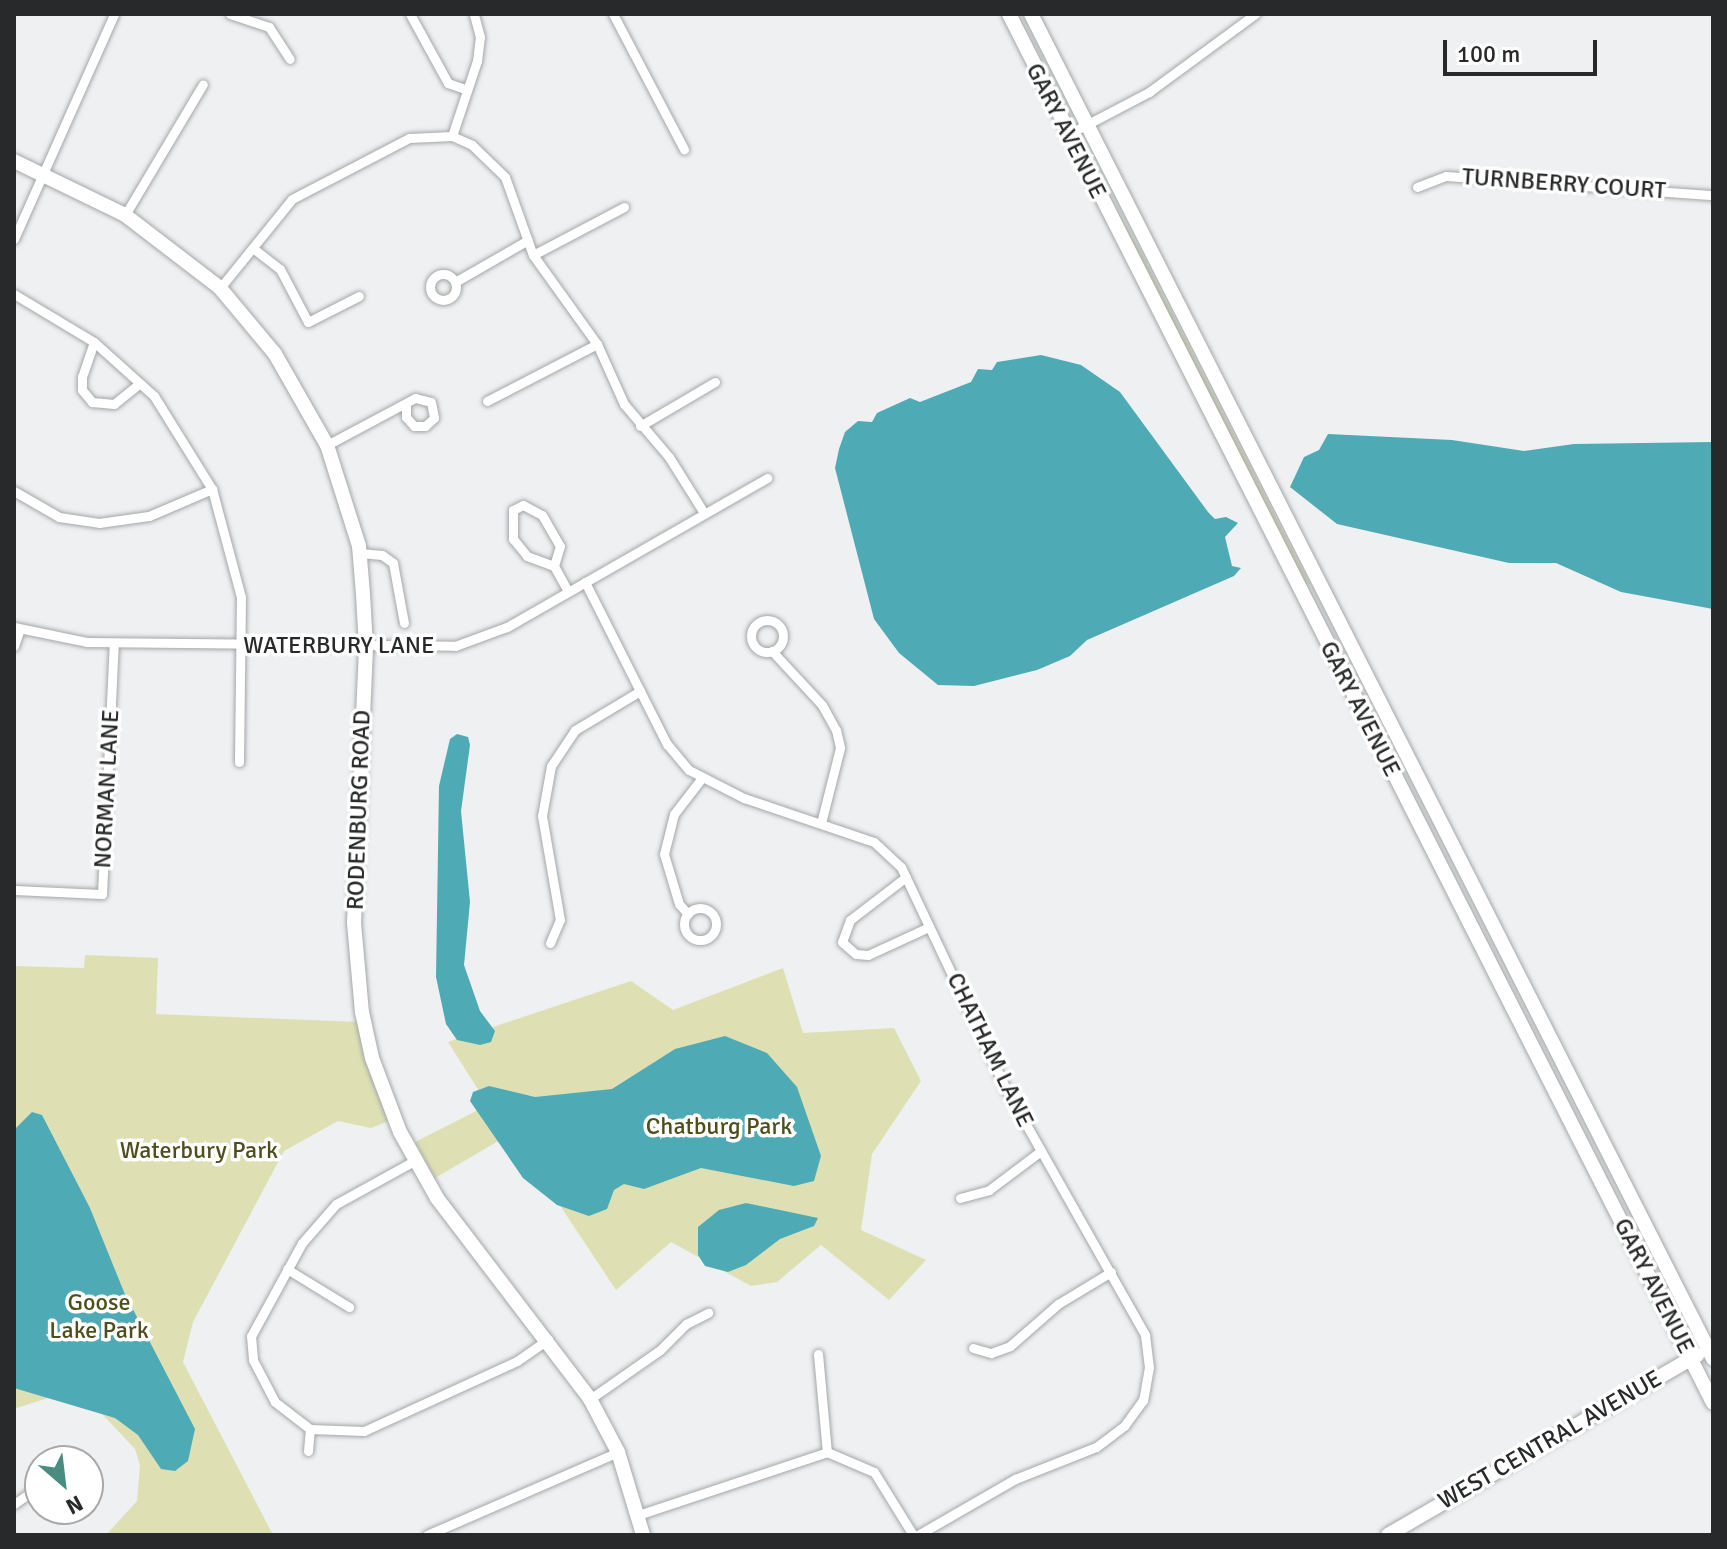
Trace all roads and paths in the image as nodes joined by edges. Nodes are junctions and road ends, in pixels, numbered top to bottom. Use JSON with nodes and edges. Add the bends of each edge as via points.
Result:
{"nodes":[{"id":1,"x":114,"y":14,"type":"edge"},
{"id":2,"x":230,"y":14,"type":"edge"},
{"id":3,"x":410,"y":14,"type":"edge"},
{"id":4,"x":474,"y":14,"type":"edge"},
{"id":5,"x":613,"y":14,"type":"edge"},
{"id":6,"x":1009,"y":14,"type":"edge"},
{"id":7,"x":1031,"y":14,"type":"edge"},
{"id":8,"x":1255,"y":14,"type":"edge"},
{"id":9,"x":290,"y":59,"type":"dead end"},
{"id":10,"x":203,"y":84,"type":"dead end"},
{"id":11,"x":467,"y":90,"type":"junction"},
{"id":12,"x":1085,"y":127,"type":"junction"},
{"id":13,"x":1067,"y":135,"type":"junction"},
{"id":14,"x":452,"y":136,"type":"junction"},
{"id":15,"x":684,"y":149,"type":"dead end"},
{"id":16,"x":14,"y":161,"type":"edge"},
{"id":17,"x":44,"y":174,"type":"junction"},
{"id":18,"x":1417,"y":187,"type":"dead end"},
{"id":19,"x":1713,"y":195,"type":"edge"},
{"id":20,"x":624,"y":207,"type":"dead end"},
{"id":21,"x":125,"y":215,"type":"junction"},
{"id":22,"x":14,"y":239,"type":"edge"},
{"id":23,"x":528,"y":240,"type":"junction"},
{"id":24,"x":254,"y":249,"type":"junction"},
{"id":25,"x":533,"y":255,"type":"junction"},
{"id":26,"x":455,"y":282,"type":"dead end"},
{"id":27,"x":220,"y":288,"type":"junction"},
{"id":28,"x":14,"y":294,"type":"edge"},
{"id":29,"x":359,"y":296,"type":"dead end"},
{"id":30,"x":94,"y":342,"type":"junction"},
{"id":31,"x":597,"y":344,"type":"junction"},
{"id":32,"x":715,"y":382,"type":"dead end"},
{"id":33,"x":140,"y":383,"type":"junction"},
{"id":34,"x":487,"y":401,"type":"dead end"},
{"id":35,"x":406,"y":406,"type":"dead end"},
{"id":36,"x":640,"y":426,"type":"junction"},
{"id":37,"x":327,"y":445,"type":"junction"},
{"id":38,"x":767,"y":478,"type":"dead end"},
{"id":39,"x":212,"y":489,"type":"junction"},
{"id":40,"x":14,"y":491,"type":"edge"},
{"id":41,"x":704,"y":513,"type":"junction"},
{"id":42,"x":360,"y":553,"type":"junction"},
{"id":43,"x":554,"y":566,"type":"junction"},
{"id":44,"x":585,"y":582,"type":"junction"},
{"id":45,"x":568,"y":591,"type":"junction"},
{"id":46,"x":404,"y":623,"type":"dead end"},
{"id":47,"x":17,"y":628,"type":"edge"},
{"id":48,"x":114,"y":643,"type":"junction"},
{"id":49,"x":14,"y":646,"type":"edge"},
{"id":50,"x":244,"y":646,"type":"junction"},
{"id":51,"x":366,"y":648,"type":"junction"},
{"id":52,"x":772,"y":651,"type":"dead end"},
{"id":53,"x":640,"y":691,"type":"junction"},
{"id":54,"x":239,"y":762,"type":"dead end"},
{"id":55,"x":701,"y":779,"type":"junction"},
{"id":56,"x":821,"y":823,"type":"junction"},
{"id":57,"x":906,"y":877,"type":"junction"},
{"id":58,"x":14,"y":890,"type":"edge"},
{"id":59,"x":688,"y":914,"type":"dead end"},
{"id":60,"x":929,"y":927,"type":"junction"},
{"id":61,"x":550,"y":943,"type":"dead end"},
{"id":62,"x":1041,"y":1151,"type":"junction"},
{"id":63,"x":414,"y":1161,"type":"junction"},
{"id":64,"x":960,"y":1198,"type":"dead end"},
{"id":65,"x":287,"y":1269,"type":"junction"},
{"id":66,"x":1111,"y":1272,"type":"junction"},
{"id":67,"x":349,"y":1307,"type":"dead end"},
{"id":68,"x":708,"y":1313,"type":"dead end"},
{"id":69,"x":548,"y":1339,"type":"junction"},
{"id":70,"x":973,"y":1348,"type":"dead end"},
{"id":71,"x":1711,"y":1351,"type":"edge"},
{"id":72,"x":818,"y":1354,"type":"dead end"},
{"id":73,"x":1690,"y":1359,"type":"junction"},
{"id":74,"x":590,"y":1399,"type":"junction"},
{"id":75,"x":1713,"y":1403,"type":"edge"},
{"id":76,"x":310,"y":1429,"type":"junction"},
{"id":77,"x":308,"y":1451,"type":"dead end"},
{"id":78,"x":618,"y":1452,"type":"junction"},
{"id":79,"x":827,"y":1452,"type":"junction"},
{"id":80,"x":638,"y":1515,"type":"junction"},
{"id":81,"x":427,"y":1535,"type":"edge"},
{"id":82,"x":643,"y":1535,"type":"edge"},
{"id":83,"x":916,"y":1535,"type":"edge"},
{"id":84,"x":1388,"y":1535,"type":"edge"}],
"edges":[{"from":1,"to":17,"type":"street"},
{"from":2,"to":9,"type":"street","via":[[269,27]]},
{"from":3,"to":11,"type":"street","via":[[448,83]]},
{"from":4,"to":11,"type":"street","via":[[480,37]]},
{"from":5,"to":15,"type":"street"},
{"from":6,"to":13,"type":"main road","name":"GARY AVENUE"},
{"from":7,"to":12,"type":"main road","name":"GARY AVENUE"},
{"from":8,"to":12,"type":"street","via":[[1205,56]]},
{"from":10,"to":21,"type":"street"},
{"from":11,"to":14,"type":"street"},
{"from":12,"to":13,"type":"street"},
{"from":12,"to":71,"type":"main road","name":"GARY AVENUE"},
{"from":13,"to":73,"type":"main road","name":"GARY AVENUE"},
{"from":14,"to":23,"type":"street","via":[[486,154],[505,177]]},
{"from":14,"to":24,"type":"street","via":[[409,138],[292,199],[275,214]]},
{"from":16,"to":17,"type":"main road","name":"RODENBURG ROAD"},
{"from":17,"to":21,"type":"main road","name":"RODENBURG ROAD"},
{"from":17,"to":22,"type":"street"},
{"from":18,"to":19,"type":"street","name":"TURNBERRY COURT","via":[[1446,176]]},
{"from":20,"to":25,"type":"street"},
{"from":21,"to":27,"type":"main road","name":"RODENBURG ROAD"},
{"from":23,"to":25,"type":"street"},
{"from":23,"to":26,"type":"street"},
{"from":24,"to":27,"type":"street"},
{"from":24,"to":29,"type":"street","via":[[280,269],[308,322]]},
{"from":25,"to":31,"type":"street"},
{"from":27,"to":37,"type":"main road","name":"RODENBURG ROAD","via":[[275,354]]},
{"from":28,"to":30,"type":"street"},
{"from":30,"to":33,"type":"street"},
{"from":30,"to":33,"type":"street","via":[[82,377],[82,390],[92,402],[114,404]]},
{"from":31,"to":34,"type":"street"},
{"from":31,"to":36,"type":"street","via":[[614,386]]},
{"from":32,"to":36,"type":"street"},
{"from":33,"to":39,"type":"street","via":[[183,436]]},
{"from":35,"to":37,"type":"street"},
{"from":36,"to":41,"type":"street","via":[[669,457]]},
{"from":37,"to":42,"type":"main road","name":"RODENBURG ROAD"},
{"from":38,"to":41,"type":"street","name":"WATERBURY LANE"},
{"from":39,"to":40,"type":"street","via":[[149,516],[99,523],[59,517]]},
{"from":39,"to":50,"type":"street","via":[[235,562]]},
{"from":41,"to":44,"type":"street","name":"WATERBURY LANE"},
{"from":42,"to":46,"type":"street","via":[[382,555],[393,563]]},
{"from":42,"to":51,"type":"main road","name":"RODENBURG ROAD"},
{"from":43,"to":43,"type":"street","via":[[527,556],[513,539],[513,510],[523,505],[542,515],[560,546]]},
{"from":43,"to":45,"type":"street"},
{"from":44,"to":45,"type":"street","name":"WATERBURY LANE"},
{"from":44,"to":53,"type":"street","name":"CHATHAM LANE"},
{"from":45,"to":51,"type":"street","name":"WATERBURY LANE","via":[[507,627],[464,644]]},
{"from":47,"to":48,"type":"street","name":"WATERBURY LANE"},
{"from":47,"to":49,"type":"street"},
{"from":48,"to":50,"type":"street","name":"WATERBURY LANE"},
{"from":48,"to":58,"type":"street","name":"NORMAN LANE","via":[[102,894]]},
{"from":50,"to":51,"type":"street","name":"WATERBURY LANE"},
{"from":50,"to":54,"type":"street"},
{"from":51,"to":63,"type":"main road","name":"RODENBURG ROAD","via":[[356,965],[372,1058]]},
{"from":52,"to":56,"type":"street","via":[[822,705],[836,730],[840,748]]},
{"from":53,"to":55,"type":"street","name":"CHATHAM LANE","via":[[667,744]]},
{"from":53,"to":61,"type":"street","via":[[575,730],[551,766],[542,816],[560,920]]},
{"from":55,"to":56,"type":"street","name":"CHATHAM LANE"},
{"from":55,"to":59,"type":"street","via":[[674,814],[664,854],[679,904]]},
{"from":56,"to":57,"type":"street","name":"CHATHAM LANE","via":[[881,846]]},
{"from":57,"to":60,"type":"street","name":"CHATHAM LANE"},
{"from":57,"to":60,"type":"street","via":[[850,920],[842,942],[856,954],[868,955]]},
{"from":60,"to":62,"type":"street","name":"CHATHAM LANE"},
{"from":62,"to":64,"type":"street","via":[[989,1190]]},
{"from":62,"to":66,"type":"street","name":"CHATHAM LANE"},
{"from":63,"to":65,"type":"street","via":[[330,1209]]},
{"from":63,"to":69,"type":"main road","name":"RODENBURG ROAD","via":[[456,1225]]},
{"from":65,"to":67,"type":"street"},
{"from":65,"to":76,"type":"street","via":[[251,1336],[252,1355],[275,1402]]},
{"from":66,"to":70,"type":"street","via":[[1058,1304],[1010,1346],[991,1353]]},
{"from":66,"to":83,"type":"street","name":"CHATHAM LANE","via":[[1148,1348],[1143,1400],[1132,1415],[1108,1440],[1015,1479]]},
{"from":68,"to":74,"type":"street","via":[[686,1324],[660,1350]]},
{"from":69,"to":74,"type":"main road","name":"RODENBURG ROAD"},
{"from":69,"to":76,"type":"street","via":[[517,1361],[364,1431]]},
{"from":71,"to":73,"type":"main road","name":"WEST CENTRAL AVENUE"},
{"from":72,"to":79,"type":"street"},
{"from":73,"to":75,"type":"main road","name":"GARY AVENUE"},
{"from":73,"to":84,"type":"main road","name":"WEST CENTRAL AVENUE"},
{"from":74,"to":78,"type":"main road","name":"RODENBURG ROAD"},
{"from":76,"to":77,"type":"street"},
{"from":78,"to":80,"type":"main road","name":"RODENBURG ROAD"},
{"from":78,"to":81,"type":"street"},
{"from":79,"to":80,"type":"street"},
{"from":79,"to":83,"type":"street","via":[[874,1472]]},
{"from":80,"to":82,"type":"main road","name":"RODENBURG ROAD"}]}
